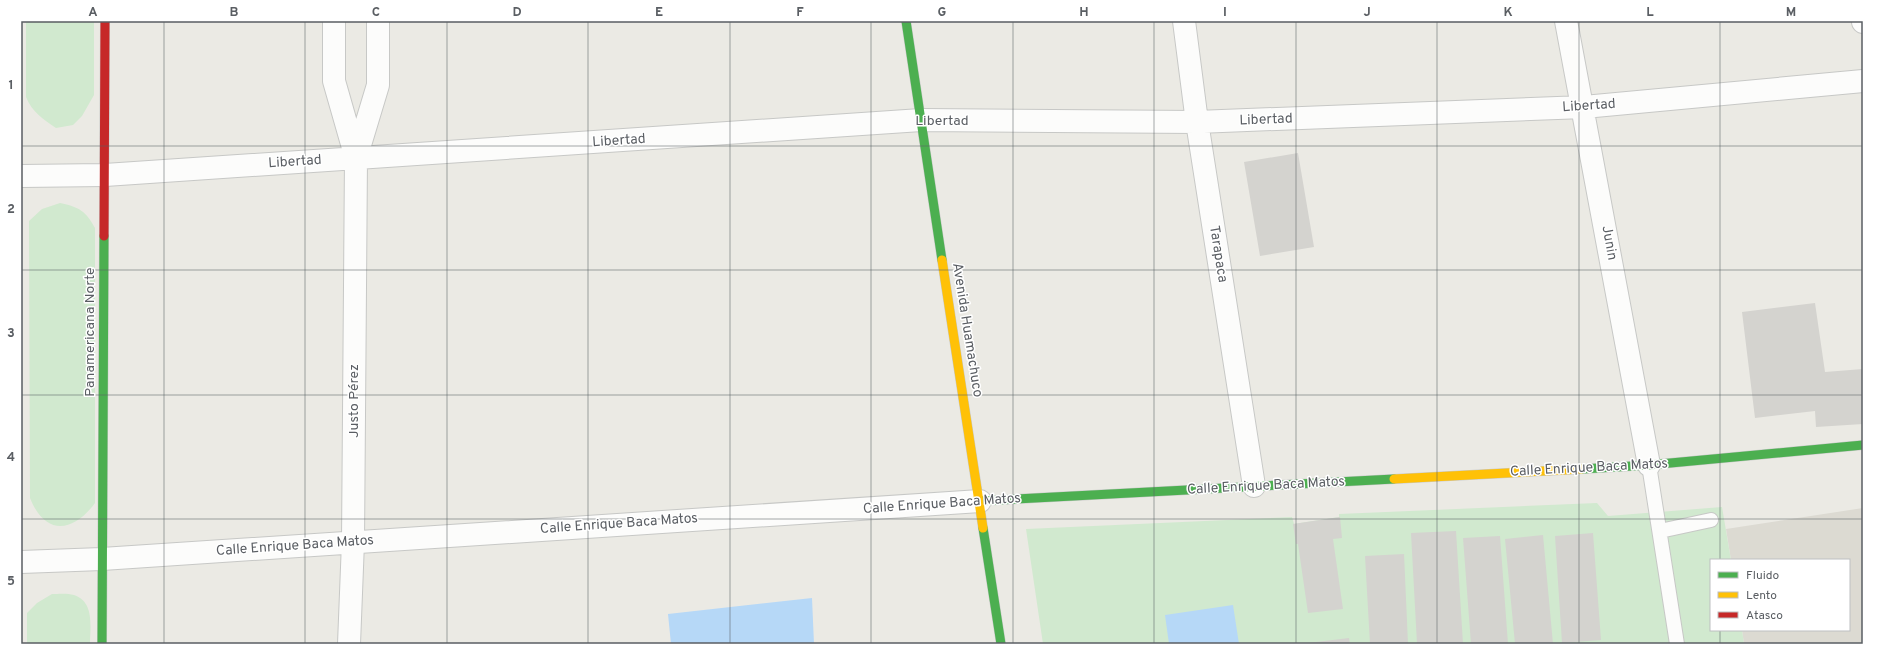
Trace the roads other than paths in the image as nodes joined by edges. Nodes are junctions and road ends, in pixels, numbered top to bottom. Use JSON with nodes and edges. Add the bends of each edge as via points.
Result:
{"nodes":[{"id":1,"x":105,"y":21,"type":"edge"},
{"id":2,"x":334,"y":21,"type":"edge"},
{"id":3,"x":378,"y":21,"type":"edge"},
{"id":4,"x":906,"y":21,"type":"edge"},
{"id":5,"x":1184,"y":21,"type":"edge"},
{"id":6,"x":1566,"y":21,"type":"edge"},
{"id":7,"x":1863,"y":82,"type":"edge"},
{"id":8,"x":1584,"y":108,"type":"junction"},
{"id":9,"x":921,"y":120,"type":"junction"},
{"id":10,"x":1197,"y":122,"type":"junction"},
{"id":11,"x":356,"y":158,"type":"junction"},
{"id":12,"x":105,"y":175,"type":"junction"},
{"id":13,"x":21,"y":176,"type":"edge"},
{"id":14,"x":1863,"y":445,"type":"edge"},
{"id":15,"x":1649,"y":465,"type":"junction"},
{"id":16,"x":1254,"y":486,"type":"junction"},
{"id":17,"x":980,"y":501,"type":"junction"},
{"id":18,"x":1711,"y":520,"type":"dead end"},
{"id":19,"x":1660,"y":531,"type":"junction"},
{"id":20,"x":353,"y":542,"type":"junction"},
{"id":21,"x":102,"y":559,"type":"junction"},
{"id":22,"x":21,"y":562,"type":"edge"},
{"id":23,"x":102,"y":644,"type":"edge"},
{"id":24,"x":349,"y":644,"type":"edge"},
{"id":25,"x":1001,"y":644,"type":"edge"},
{"id":26,"x":1678,"y":644,"type":"edge"}],
"edges":[{"from":1,"to":12,"type":"main road","name":"Panamericana Norte"},
{"from":2,"to":11,"type":"street","name":"Justo Pérez","via":[[334,81]]},
{"from":3,"to":11,"type":"street","name":"Justo Pérez","via":[[378,85]]},
{"from":4,"to":9,"type":"main road","name":"Avenida Huamachuco"},
{"from":5,"to":10,"type":"street","name":"Tarapaca"},
{"from":6,"to":8,"type":"street","name":"Junin"},
{"from":7,"to":8,"type":"street","name":"Libertad"},
{"from":8,"to":10,"type":"street","name":"Libertad"},
{"from":8,"to":15,"type":"street","name":"Junin"},
{"from":9,"to":10,"type":"street","name":"Libertad"},
{"from":9,"to":11,"type":"street","name":"Libertad"},
{"from":9,"to":17,"type":"main road","name":"Avenida Huamachuco"},
{"from":10,"to":16,"type":"street","name":"Tarapaca"},
{"from":11,"to":12,"type":"street","name":"Libertad"},
{"from":11,"to":20,"type":"street","name":"Justo Pérez"},
{"from":12,"to":13,"type":"street","name":"Libertad"},
{"from":12,"to":21,"type":"main road","name":"Panamericana Norte"},
{"from":14,"to":15,"type":"main road","name":"Calle Enrique Baca Matos"},
{"from":15,"to":16,"type":"main road","name":"Calle Enrique Baca Matos"},
{"from":15,"to":19,"type":"lane"},
{"from":16,"to":17,"type":"main road","name":"Calle Enrique Baca Matos"},
{"from":17,"to":20,"type":"street","name":"Calle Enrique Baca Matos"},
{"from":17,"to":25,"type":"main road","name":"Avenida Huamachuco"},
{"from":18,"to":19,"type":"lane"},
{"from":19,"to":26,"type":"lane"},
{"from":20,"to":21,"type":"street","name":"Calle Enrique Baca Matos"},
{"from":20,"to":24,"type":"street","name":"Justo Pérez"},
{"from":21,"to":22,"type":"street","name":"Calle Enrique Baca Matos"},
{"from":21,"to":23,"type":"main road","name":"Panamericana Norte"}]}
